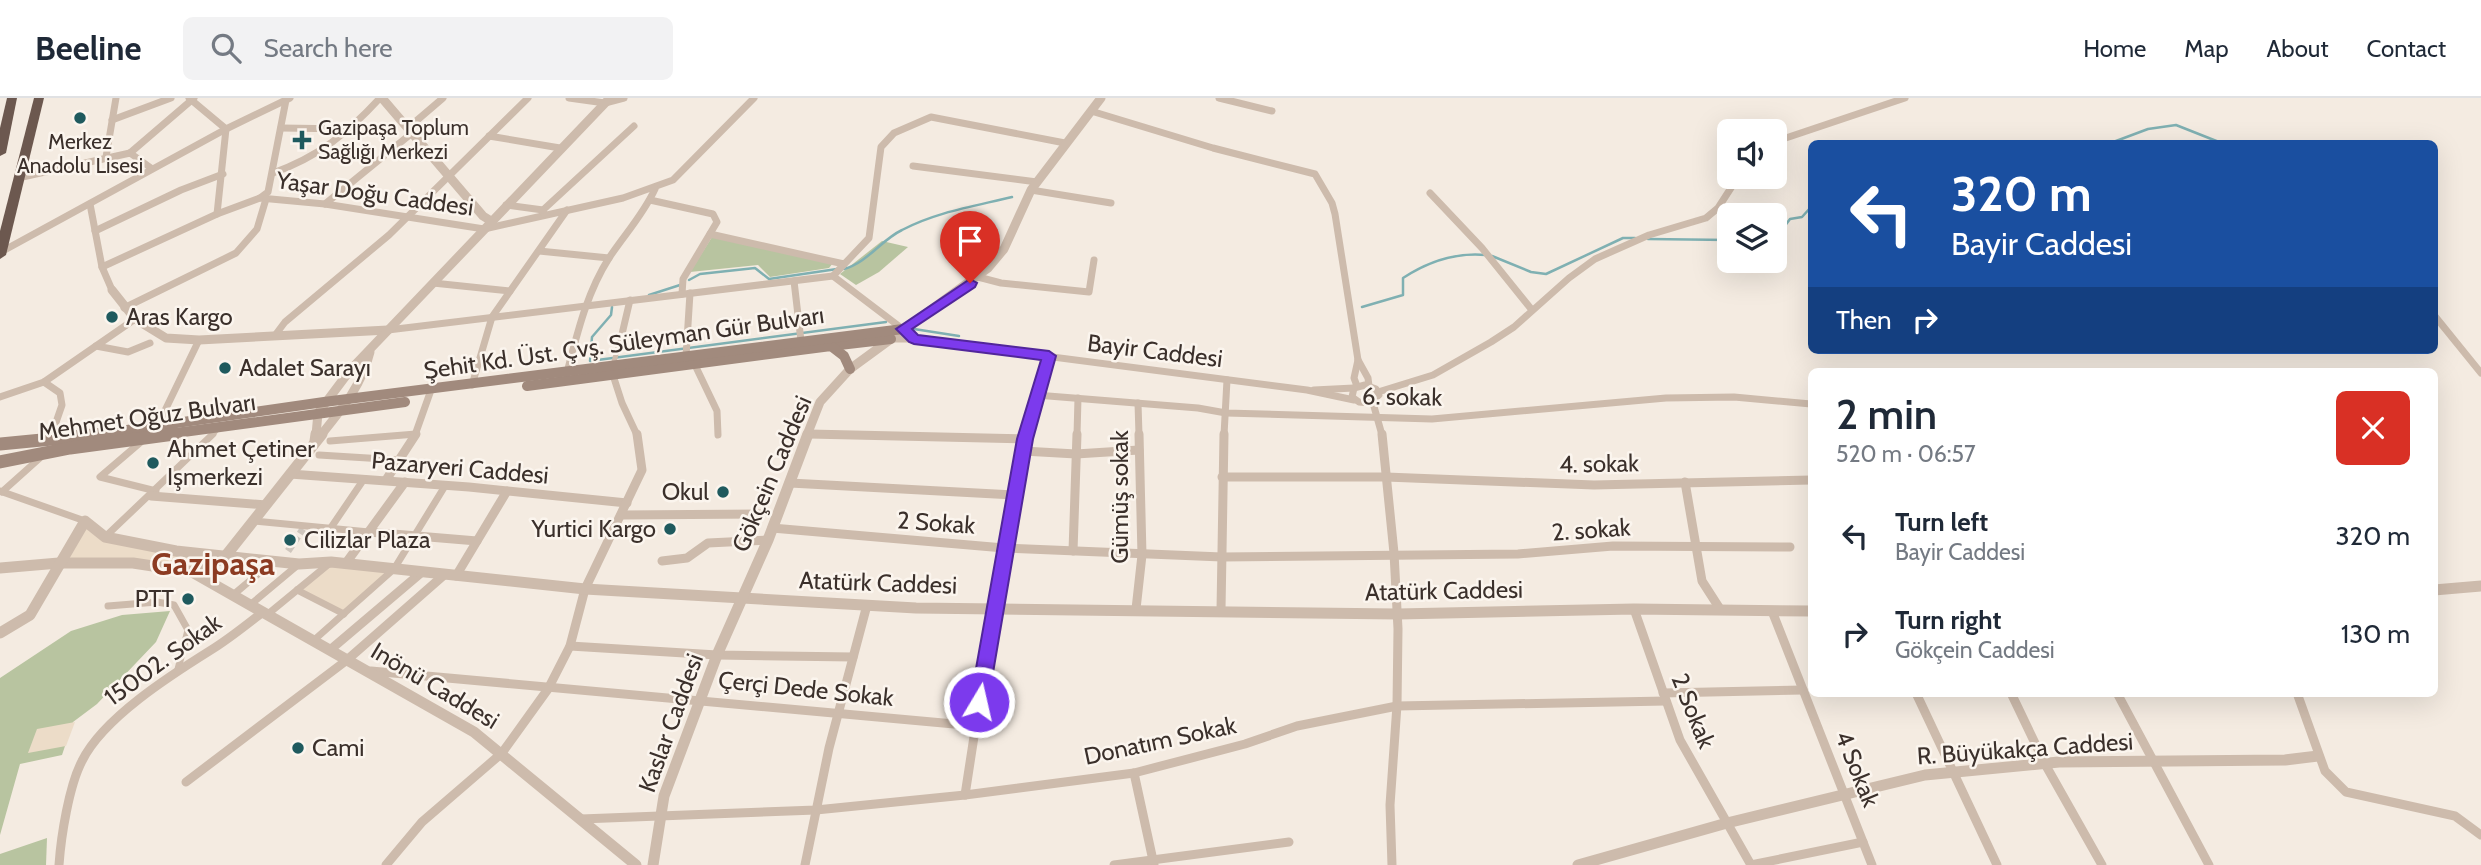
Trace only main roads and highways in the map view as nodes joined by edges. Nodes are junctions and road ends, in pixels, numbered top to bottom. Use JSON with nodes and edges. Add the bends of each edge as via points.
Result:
{"nodes":[{"id":1,"x":12,"y":98,"type":"edge"},
{"id":2,"x":39,"y":98,"type":"edge"},
{"id":3,"x":0,"y":153,"type":"edge"},
{"id":4,"x":0,"y":253,"type":"edge"},
{"id":5,"x":903,"y":329,"type":"road end"},
{"id":6,"x":891,"y":339,"type":"road end"},
{"id":7,"x":831,"y":346,"type":"junction"},
{"id":8,"x":688,"y":354,"type":"junction"},
{"id":9,"x":850,"y":369,"type":"road end"},
{"id":10,"x":566,"y":376,"type":"junction"},
{"id":11,"x":430,"y":394,"type":"junction"},
{"id":12,"x":350,"y":399,"type":"joint"},
{"id":13,"x":321,"y":408,"type":"junction"},
{"id":14,"x":342,"y":411,"type":"joint"},
{"id":15,"x":0,"y":444,"type":"edge"},
{"id":16,"x":48,"y":446,"type":"junction"},
{"id":17,"x":0,"y":462,"type":"edge"}],
"edges":[{"from":1,"to":3,"type":"highway"},
{"from":2,"to":4,"type":"highway"},
{"from":5,"to":8,"type":"main road","name":"Şehit Kd. Üst. Çvş. Süleyman Gür Bulvarı","via":[[801,335]]},
{"from":6,"to":7,"type":"main road","name":"Şehit Kd. Üst. Çvş. Süleyman Gür Bulvarı"},
{"from":7,"to":8,"type":"main road","name":"Şehit Kd. Üst. Çvş. Süleyman Gür Bulvarı"},
{"from":7,"to":9,"type":"main road","name":"Şehit Kd. Üst. Çvş. Süleyman Gür Bulvarı","via":[[844,356]]},
{"from":8,"to":10,"type":"main road","name":"Şehit Kd. Üst. Çvş. Süleyman Gür Bulvarı"},
{"from":10,"to":11,"type":"main road","name":"Şehit Kd. Üst. Çvş. Süleyman Gür Bulvarı"},
{"from":10,"to":11,"type":"main road","name":"Şehit Kd. Üst. Çvş. Süleyman Gür Bulvarı"},
{"from":11,"to":12,"type":"main road","name":"Şehit Kd. Üst. Çvş. Süleyman Gür Bulvarı"},
{"from":11,"to":14,"type":"main road","name":"Şehit Kd. Üst. Çvş. Süleyman Gür Bulvarı"},
{"from":12,"to":13,"type":"main road","name":"Mehmet Oğuz Bulvarı"},
{"from":13,"to":14,"type":"main road","name":"Mehmet Oğuz Bulvarı"},
{"from":13,"to":16,"type":"main road","name":"Mehmet Oğuz Bulvarı","via":[[157,427]]},
{"from":13,"to":16,"type":"main road","name":"Mehmet Oğuz Bulvarı","via":[[146,438]]},
{"from":15,"to":16,"type":"main road","name":"Mehmet Oğuz Bulvarı"},
{"from":16,"to":17,"type":"main road","name":"Mehmet Oğuz Bulvarı"}]}
